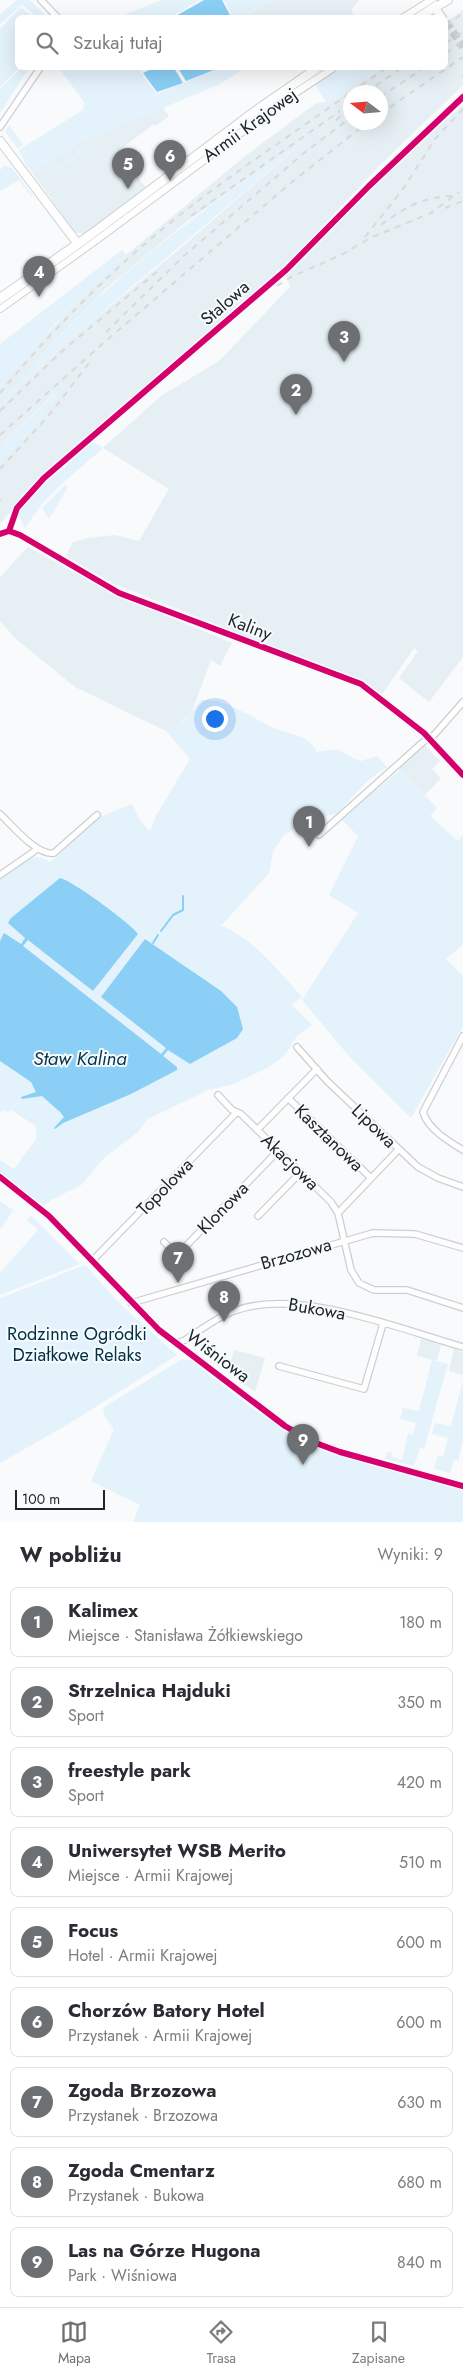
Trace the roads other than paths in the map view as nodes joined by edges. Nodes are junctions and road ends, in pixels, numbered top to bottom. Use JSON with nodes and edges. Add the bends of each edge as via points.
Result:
{"nodes":[{"id":1,"x":41,"y":0,"type":"edge"},
{"id":2,"x":448,"y":0,"type":"edge"},
{"id":3,"x":432,"y":3,"type":"edge"},
{"id":4,"x":55,"y":15,"type":"edge"},
{"id":5,"x":410,"y":15,"type":"edge"},
{"id":6,"x":420,"y":15,"type":"edge"},
{"id":7,"x":440,"y":15,"type":"edge"},
{"id":8,"x":39,"y":70,"type":"edge"},
{"id":9,"x":315,"y":70,"type":"edge"},
{"id":10,"x":328,"y":70,"type":"edge"},
{"id":11,"x":302,"y":82,"type":"junction"},
{"id":12,"x":463,"y":97,"type":"edge"},
{"id":13,"x":0,"y":127,"type":"edge"},
{"id":14,"x":0,"y":141,"type":"edge"},
{"id":15,"x":80,"y":246,"type":"junction"},
{"id":16,"x":0,"y":298,"type":"edge"},
{"id":17,"x":0,"y":308,"type":"edge"},
{"id":18,"x":9,"y":531,"type":"junction"},
{"id":19,"x":0,"y":534,"type":"edge"},
{"id":20,"x":463,"y":702,"type":"edge"},
{"id":21,"x":428,"y":738,"type":"junction"},
{"id":22,"x":463,"y":775,"type":"edge"},
{"id":23,"x":0,"y":814,"type":"edge"},
{"id":24,"x":97,"y":816,"type":"dead end"},
{"id":25,"x":319,"y":835,"type":"dead end"},
{"id":26,"x":36,"y":850,"type":"junction"},
{"id":27,"x":0,"y":875,"type":"edge"},
{"id":28,"x":463,"y":1036,"type":"edge"},
{"id":29,"x":297,"y":1048,"type":"dead end"},
{"id":30,"x":317,"y":1069,"type":"junction"},
{"id":31,"x":218,"y":1095,"type":"dead end"},
{"id":32,"x":288,"y":1098,"type":"junction"},
{"id":33,"x":237,"y":1112,"type":"junction"},
{"id":34,"x":257,"y":1130,"type":"junction"},
{"id":35,"x":398,"y":1150,"type":"junction"},
{"id":36,"x":463,"y":1150,"type":"edge"},
{"id":37,"x":278,"y":1151,"type":"junction"},
{"id":38,"x":301,"y":1172,"type":"junction"},
{"id":39,"x":0,"y":1178,"type":"edge"},
{"id":40,"x":371,"y":1178,"type":"junction"},
{"id":41,"x":463,"y":1187,"type":"edge"},
{"id":42,"x":338,"y":1213,"type":"junction"},
{"id":43,"x":258,"y":1216,"type":"dead end"},
{"id":44,"x":343,"y":1241,"type":"junction"},
{"id":45,"x":164,"y":1242,"type":"dead end"},
{"id":46,"x":463,"y":1248,"type":"edge"},
{"id":47,"x":92,"y":1261,"type":"junction"},
{"id":48,"x":132,"y":1302,"type":"junction"},
{"id":49,"x":463,"y":1308,"type":"edge"},
{"id":50,"x":383,"y":1324,"type":"junction"},
{"id":51,"x":176,"y":1343,"type":"junction"},
{"id":52,"x":463,"y":1347,"type":"edge"},
{"id":53,"x":279,"y":1366,"type":"dead end"},
{"id":54,"x":463,"y":1486,"type":"edge"}],
"edges":[{"from":1,"to":4,"type":"street"},
{"from":2,"to":3,"type":"street"},
{"from":3,"to":5,"type":"street"},
{"from":3,"to":6,"type":"street"},
{"from":3,"to":7,"type":"street"},
{"from":8,"to":13,"type":"street"},
{"from":9,"to":11,"type":"street","name":"Armii Krajowej"},
{"from":10,"to":11,"type":"street","name":"Armii Krajowej"},
{"from":11,"to":15,"type":"street","name":"Armii Krajowej"},
{"from":12,"to":18,"type":"street","name":"Stalowa","via":[[286,270],[44,478],[17,508]]},
{"from":14,"to":15,"type":"street"},
{"from":15,"to":16,"type":"street","name":"Armii Krajowej"},
{"from":15,"to":17,"type":"street","name":"Armii Krajowej"},
{"from":18,"to":19,"type":"street"},
{"from":18,"to":21,"type":"street","name":"Kaliny","via":[[119,593],[361,684]]},
{"from":20,"to":21,"type":"street"},
{"from":21,"to":22,"type":"street","name":"Kaliny"},
{"from":21,"to":25,"type":"street"},
{"from":23,"to":26,"type":"street"},
{"from":24,"to":26,"type":"street","via":[[54,853]]},
{"from":26,"to":27,"type":"street"},
{"from":28,"to":36,"type":"street","via":[[423,1112],[430,1125]]},
{"from":29,"to":30,"type":"street","name":"Lipowa"},
{"from":30,"to":32,"type":"street"},
{"from":30,"to":35,"type":"street","name":"Lipowa"},
{"from":31,"to":33,"type":"street","name":"Akacjowa"},
{"from":32,"to":34,"type":"street"},
{"from":32,"to":40,"type":"street","name":"Kasztanowa"},
{"from":33,"to":34,"type":"street","name":"Akacjowa"},
{"from":33,"to":47,"type":"street","name":"Topolowa"},
{"from":34,"to":37,"type":"street","name":"Akacjowa"},
{"from":35,"to":40,"type":"street"},
{"from":35,"to":41,"type":"street","name":"Lipowa","via":[[423,1170]]},
{"from":37,"to":38,"type":"street","name":"Akacjowa"},
{"from":37,"to":45,"type":"street","name":"Klonowa","via":[[184,1248],[172,1250]]},
{"from":38,"to":42,"type":"street","name":"Akacjowa","via":[[332,1202]]},
{"from":38,"to":43,"type":"street"},
{"from":39,"to":47,"type":"street","name":"Wiśniowa","via":[[43,1210]]},
{"from":40,"to":42,"type":"street"},
{"from":42,"to":44,"type":"street","name":"Akacjowa"},
{"from":44,"to":46,"type":"street","name":"Brzozowa","via":[[403,1232]]},
{"from":44,"to":48,"type":"street","name":"Brzozowa"},
{"from":44,"to":49,"type":"street","via":[[352,1270],[363,1286],[374,1290],[407,1290]]},
{"from":47,"to":48,"type":"street","name":"Wiśniowa"},
{"from":48,"to":51,"type":"street","name":"Wiśniowa"},
{"from":50,"to":51,"type":"street","name":"Bukowa","via":[[317,1307],[272,1303],[234,1311]]},
{"from":50,"to":52,"type":"street","name":"Bukowa"},
{"from":50,"to":53,"type":"street","via":[[364,1389]]},
{"from":51,"to":54,"type":"street","name":"Wiśniowa","via":[[295,1432],[329,1448]]}]}
